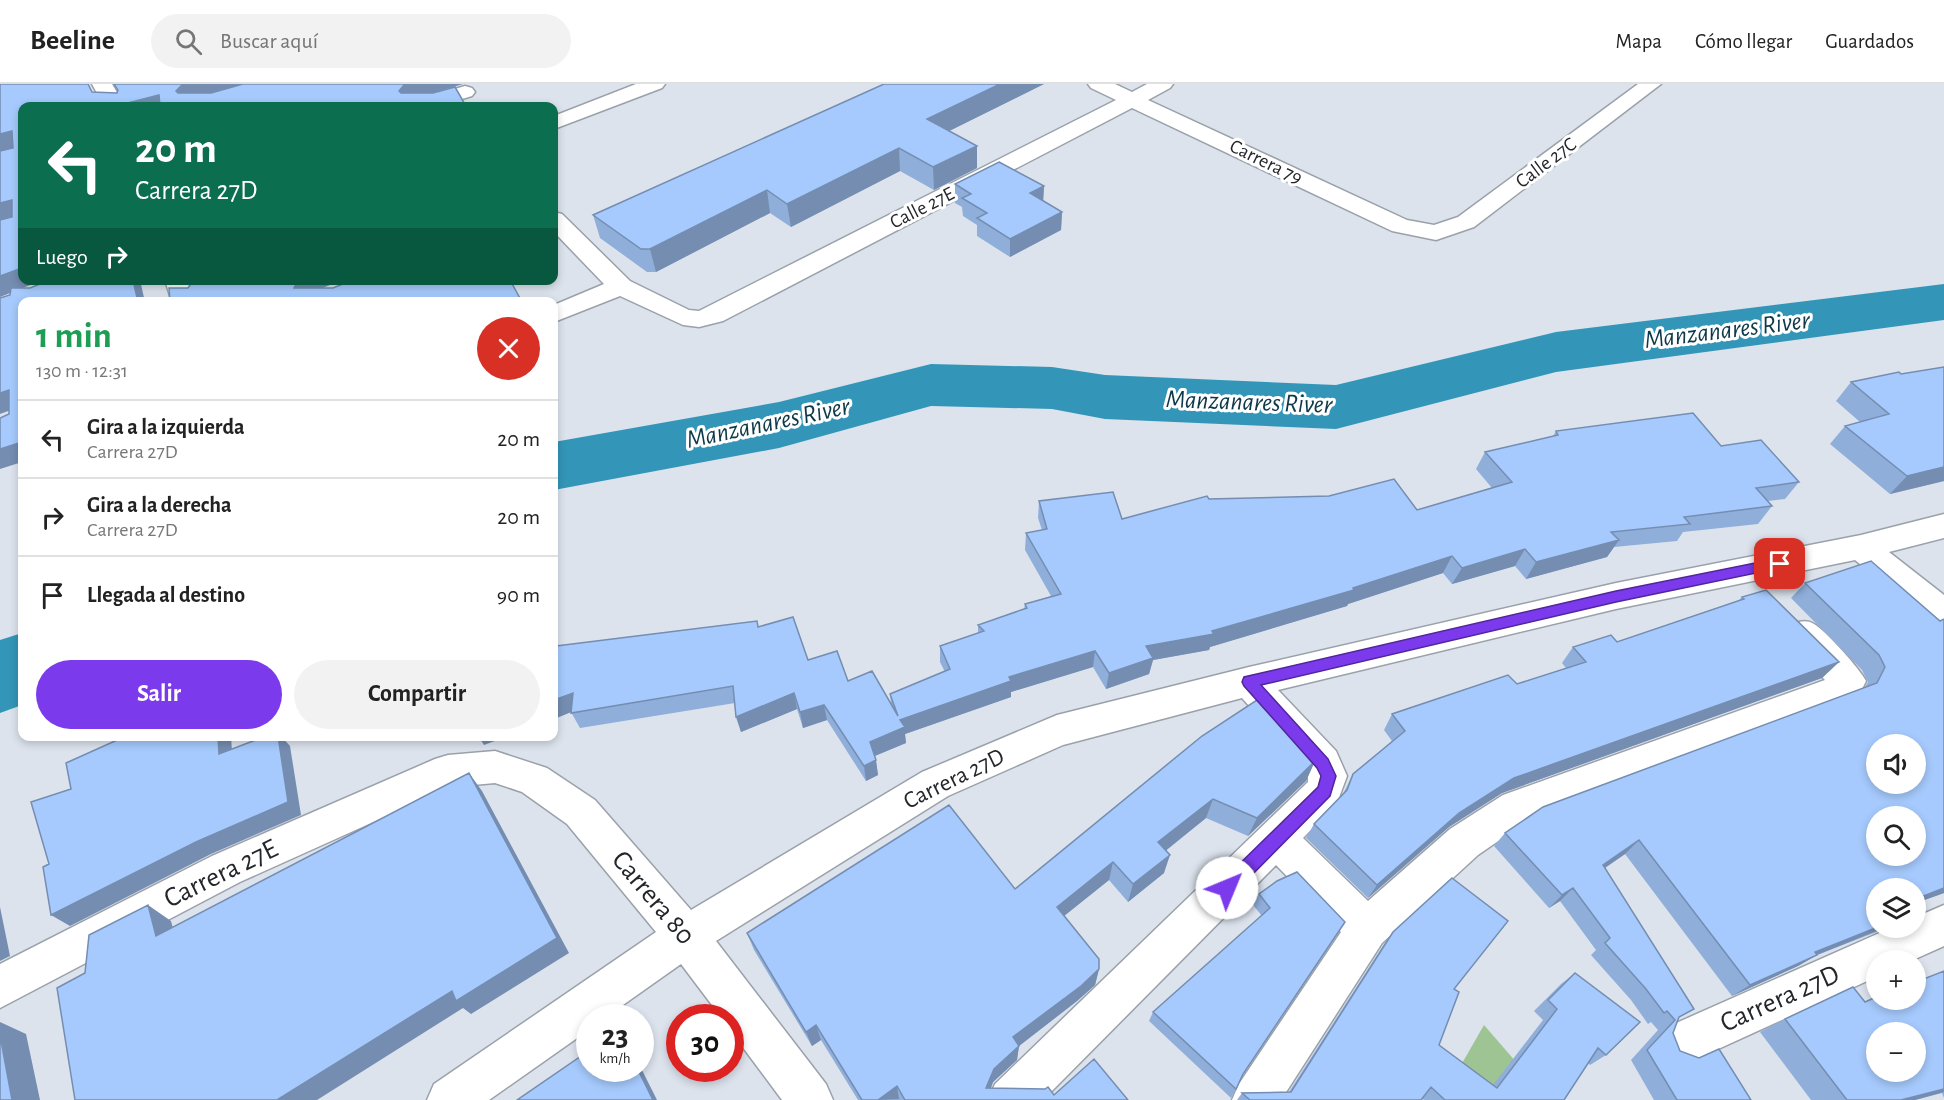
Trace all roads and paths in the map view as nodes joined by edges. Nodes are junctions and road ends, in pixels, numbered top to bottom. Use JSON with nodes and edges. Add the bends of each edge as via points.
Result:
{"nodes":[{"id":1,"x":102,"y":84,"type":"edge"},
{"id":2,"x":607,"y":84,"type":"edge"},
{"id":3,"x":655,"y":84,"type":"edge"},
{"id":4,"x":1098,"y":84,"type":"edge"},
{"id":5,"x":1163,"y":84,"type":"edge"},
{"id":6,"x":1652,"y":84,"type":"edge"},
{"id":7,"x":467,"y":94,"type":"edge"},
{"id":8,"x":1134,"y":99,"type":"junction"},
{"id":9,"x":112,"y":102,"type":"edge"},
{"id":10,"x":434,"y":102,"type":"edge"},
{"id":11,"x":558,"y":103,"type":"edge"},
{"id":12,"x":558,"y":121,"type":"edge"},
{"id":13,"x":558,"y":221,"type":"edge"},
{"id":14,"x":1436,"y":233,"type":"joint"},
{"id":15,"x":621,"y":286,"type":"junction"},
{"id":16,"x":558,"y":312,"type":"edge"},
{"id":17,"x":1944,"y":526,"type":"edge"},
{"id":18,"x":1861,"y":548,"type":"junction"},
{"id":19,"x":1762,"y":594,"type":"junction"},
{"id":20,"x":1944,"y":614,"type":"edge"},
{"id":21,"x":1249,"y":682,"type":"junction"},
{"id":22,"x":448,"y":771,"type":"joint"},
{"id":23,"x":1277,"y":839,"type":"junction"},
{"id":24,"x":1944,"y":925,"type":"edge"},
{"id":25,"x":1367,"y":929,"type":"junction"},
{"id":26,"x":686,"y":936,"type":"junction"},
{"id":27,"x":0,"y":987,"type":"edge"},
{"id":28,"x":1681,"y":1044,"type":"dead end"},
{"id":29,"x":450,"y":1100,"type":"edge"},
{"id":30,"x":810,"y":1100,"type":"edge"},
{"id":31,"x":1011,"y":1100,"type":"edge"},
{"id":32,"x":1255,"y":1100,"type":"edge"}],
"edges":[{"from":1,"to":9,"type":"street"},
{"from":2,"to":11,"type":"street"},
{"from":3,"to":12,"type":"street"},
{"from":4,"to":8,"type":"street","name":"Carrera 79"},
{"from":5,"to":8,"type":"street","name":"Calle 27E"},
{"from":6,"to":14,"type":"street","name":"Calle 27C","via":[[1466,222]]},
{"from":7,"to":10,"type":"street"},
{"from":8,"to":14,"type":"street","name":"Carrera 79","via":[[1400,226]]},
{"from":8,"to":15,"type":"street","name":"Calle 27E","via":[[714,315],[683,318]]},
{"from":13,"to":15,"type":"street","via":[[583,233]]},
{"from":15,"to":16,"type":"street"},
{"from":17,"to":18,"type":"street","name":"Carrera 27D"},
{"from":18,"to":19,"type":"street","name":"Carrera 27D"},
{"from":18,"to":20,"type":"street"},
{"from":19,"to":21,"type":"street","name":"Carrera 27D","via":[[1616,596]]},
{"from":19,"to":25,"type":"street","via":[[1841,672],[1848,681],[1846,687],[1517,807],[1464,842]]},
{"from":21,"to":23,"type":"street","via":[[1323,763],[1328,776],[1324,791]]},
{"from":21,"to":26,"type":"street","name":"Carrera 27D","via":[[1057,731],[935,784]]},
{"from":22,"to":26,"type":"street","name":"Carrera 80","via":[[495,767],[534,780],[581,812]]},
{"from":22,"to":27,"type":"street","name":"Carrera 27E","via":[[226,869]]},
{"from":23,"to":25,"type":"street"},
{"from":23,"to":31,"type":"street"},
{"from":24,"to":28,"type":"street","name":"Carrera 27D"},
{"from":25,"to":32,"type":"street"},
{"from":26,"to":29,"type":"street"},
{"from":26,"to":30,"type":"street","name":"Carrera 80"}]}
